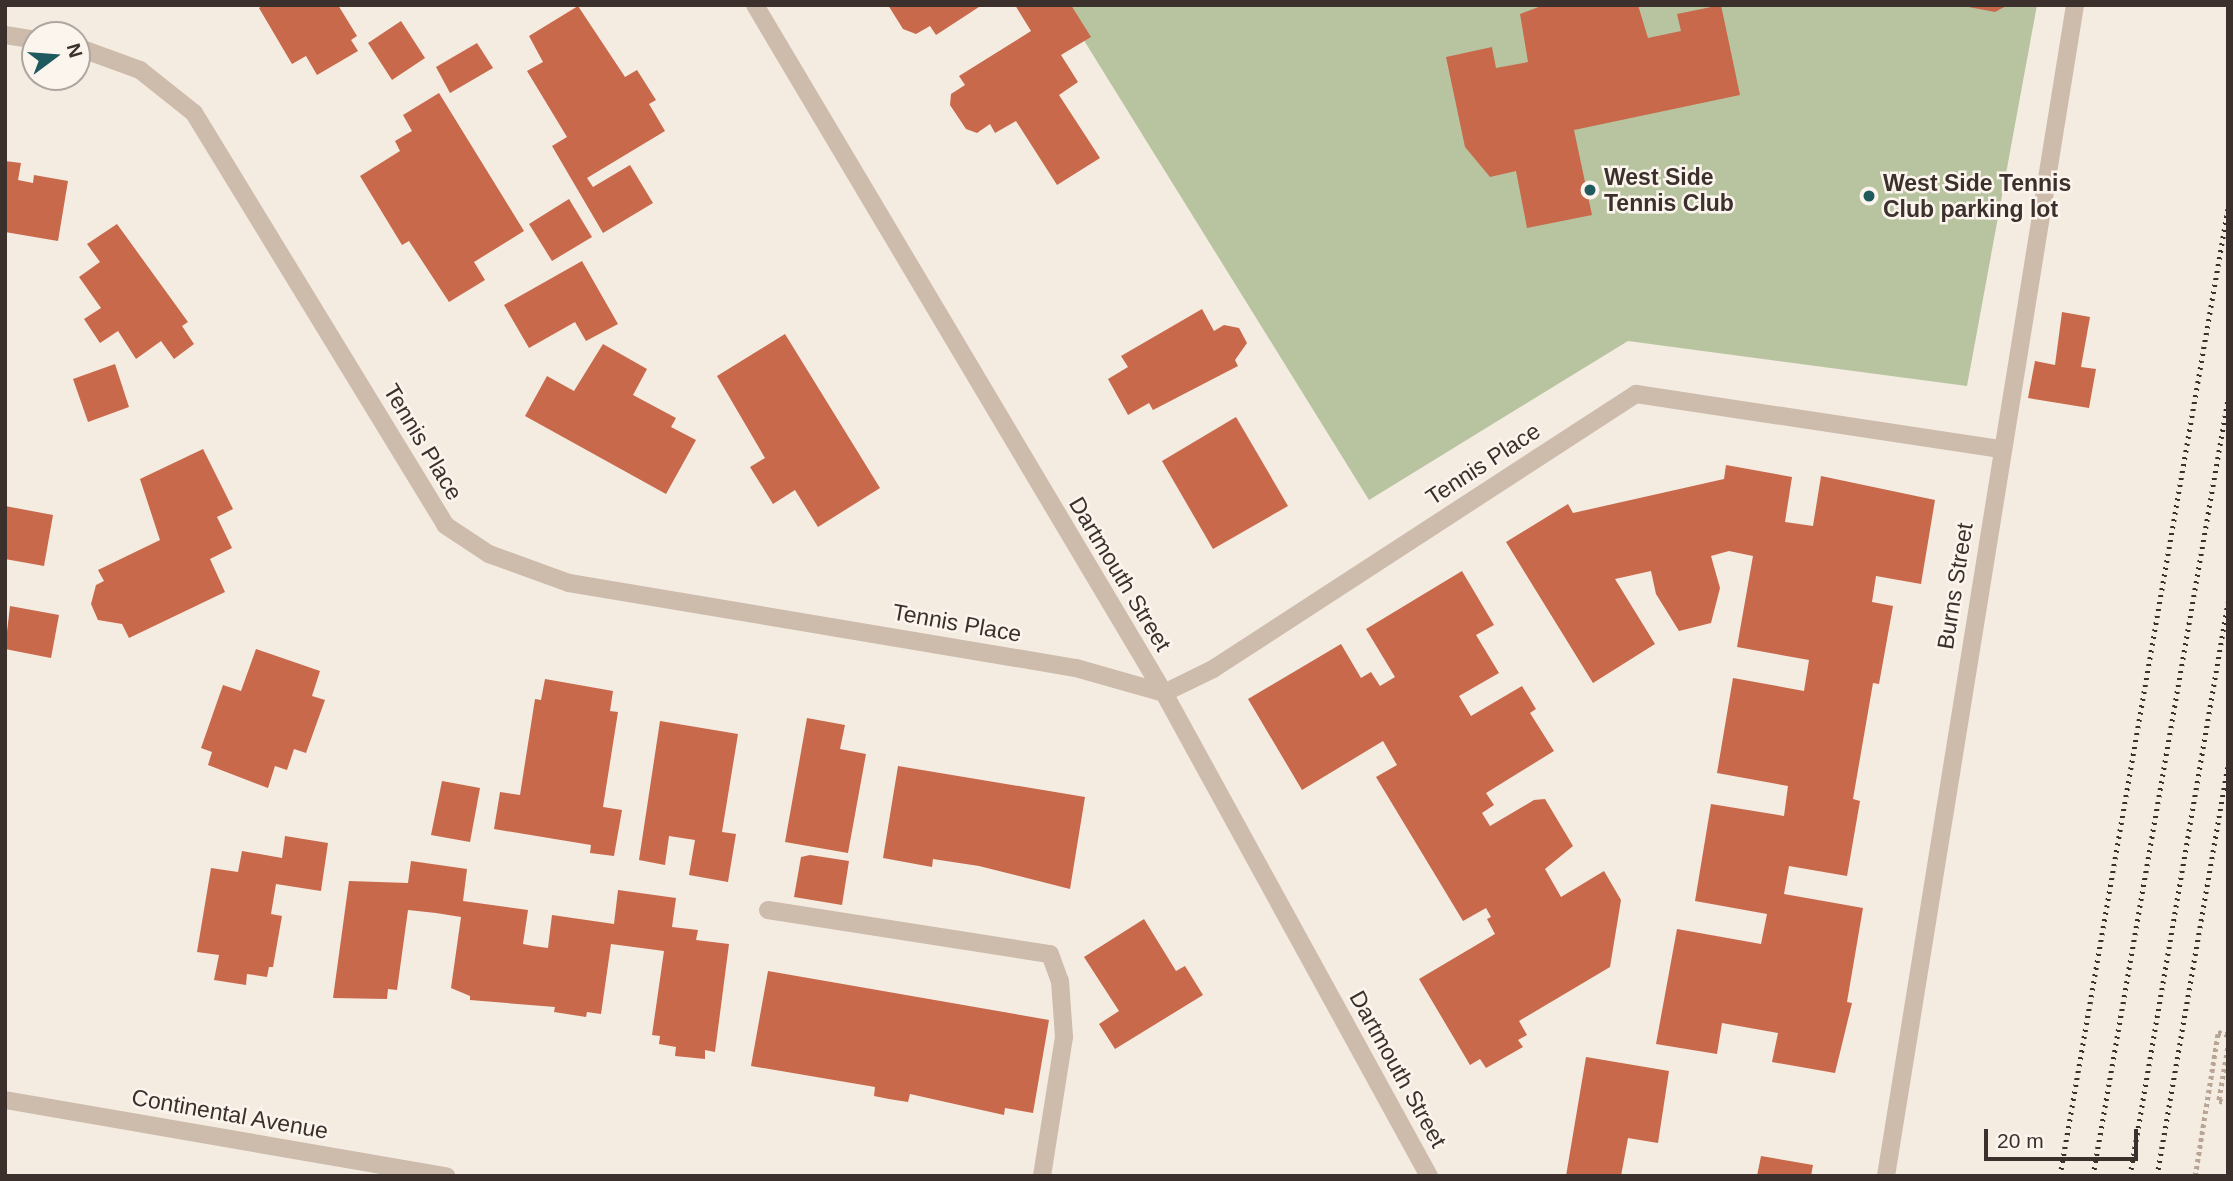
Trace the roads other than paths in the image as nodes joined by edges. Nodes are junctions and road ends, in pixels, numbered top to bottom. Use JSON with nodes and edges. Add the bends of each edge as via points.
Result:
{"nodes":[{"id":1,"x":755,"y":5,"type":"edge"},
{"id":2,"x":2075,"y":5,"type":"edge"},
{"id":3,"x":91,"y":52,"type":"edge"},
{"id":4,"x":2001,"y":449,"type":"junction"},
{"id":5,"x":1164,"y":694,"type":"junction"},
{"id":6,"x":768,"y":910,"type":"dead end"},
{"id":7,"x":5,"y":1100,"type":"edge"},
{"id":8,"x":366,"y":1169,"type":"edge"},
{"id":9,"x":447,"y":1176,"type":"edge"},
{"id":10,"x":1042,"y":1176,"type":"edge"},
{"id":11,"x":1429,"y":1176,"type":"edge"},
{"id":12,"x":1886,"y":1176,"type":"edge"}],
"edges":[{"from":1,"to":5,"type":"street","name":"Dartmouth Street"},
{"from":2,"to":4,"type":"street","name":"Burns Street"},
{"from":3,"to":5,"type":"street","name":"Tennis Place","via":[[140,70],[194,113],[445,525],[489,554],[569,583],[1076,668]]},
{"from":4,"to":5,"type":"street","name":"Tennis Place","via":[[1636,394],[1213,668]]},
{"from":4,"to":12,"type":"street","name":"Burns Street"},
{"from":5,"to":11,"type":"street","name":"Dartmouth Street"},
{"from":6,"to":10,"type":"street","via":[[1050,954],[1060,981],[1064,1037]]},
{"from":7,"to":8,"type":"street","name":"Continental Avenue"},
{"from":8,"to":9,"type":"street","name":"Continental Avenue"}]}
